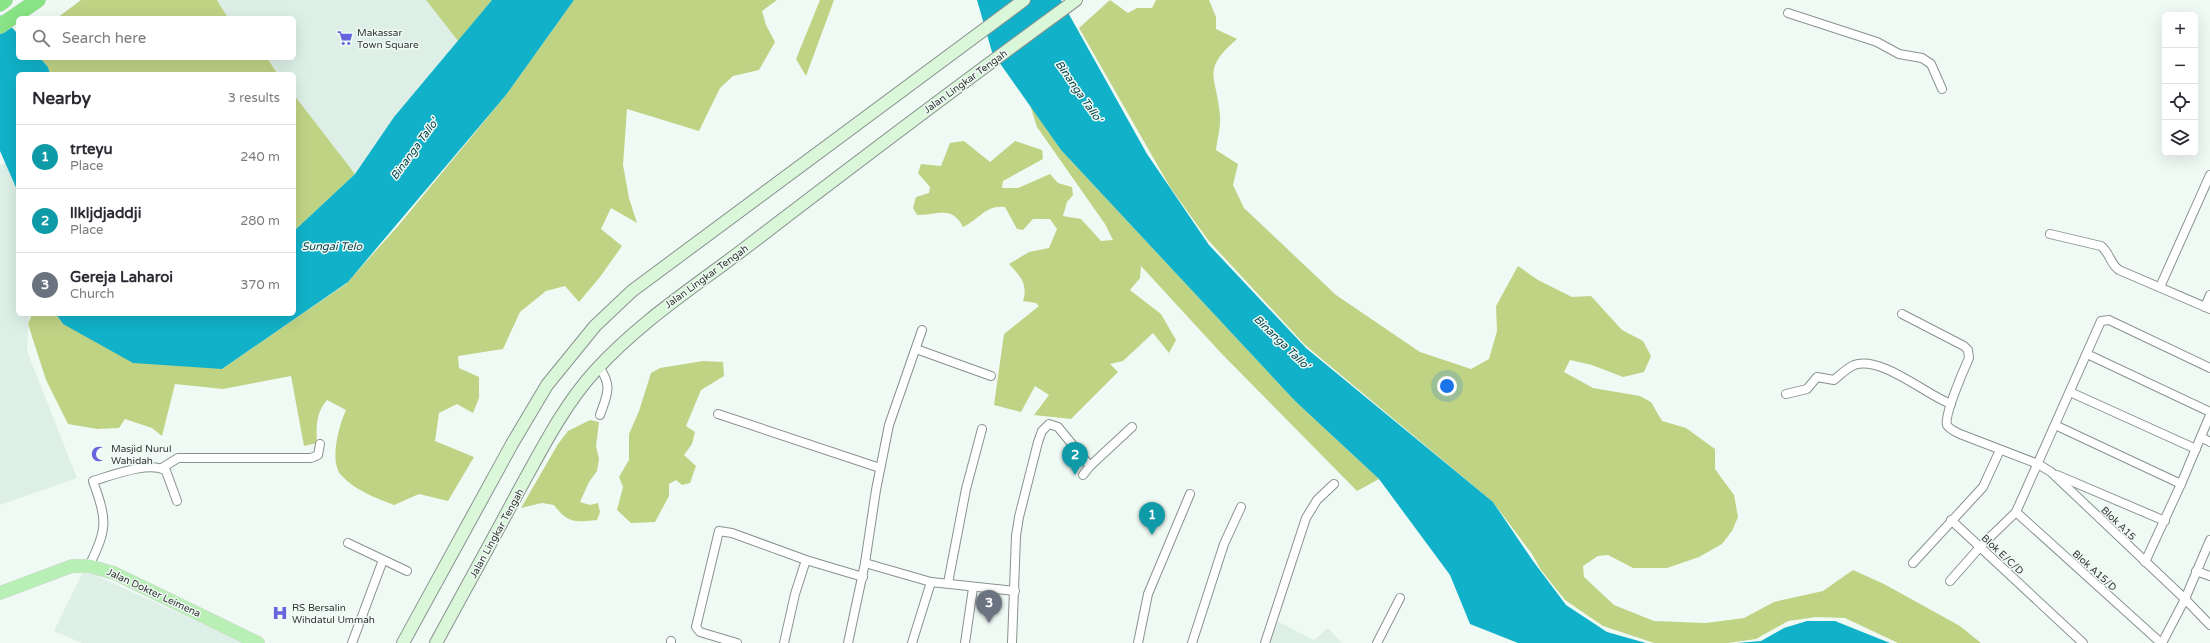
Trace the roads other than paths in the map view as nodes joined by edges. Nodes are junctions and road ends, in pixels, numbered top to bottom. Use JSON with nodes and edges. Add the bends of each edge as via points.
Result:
{"nodes":[{"id":1,"x":5,"y":0,"type":"edge"},
{"id":2,"x":38,"y":0,"type":"edge"},
{"id":3,"x":1024,"y":0,"type":"edge"},
{"id":4,"x":1076,"y":0,"type":"edge"},
{"id":5,"x":0,"y":4,"type":"edge"},
{"id":6,"x":1788,"y":13,"type":"dead end"},
{"id":7,"x":0,"y":26,"type":"edge"},
{"id":8,"x":1942,"y":89,"type":"dead end"},
{"id":9,"x":2210,"y":175,"type":"edge"},
{"id":10,"x":2050,"y":234,"type":"dead end"},
{"id":11,"x":2160,"y":287,"type":"junction"},
{"id":12,"x":2210,"y":295,"type":"edge"},
{"id":13,"x":2207,"y":308,"type":"edge"},
{"id":14,"x":1902,"y":314,"type":"dead end"},
{"id":15,"x":922,"y":330,"type":"dead end"},
{"id":16,"x":916,"y":349,"type":"junction"},
{"id":17,"x":2087,"y":354,"type":"junction"},
{"id":18,"x":599,"y":367,"type":"junction"},
{"id":19,"x":2210,"y":368,"type":"edge"},
{"id":20,"x":991,"y":376,"type":"dead end"},
{"id":21,"x":2070,"y":392,"type":"junction"},
{"id":22,"x":1786,"y":394,"type":"dead end"},
{"id":23,"x":1951,"y":404,"type":"junction"},
{"id":24,"x":2210,"y":412,"type":"edge"},
{"id":25,"x":718,"y":414,"type":"dead end"},
{"id":26,"x":600,"y":415,"type":"dead end"},
{"id":27,"x":2210,"y":415,"type":"edge"},
{"id":28,"x":2055,"y":425,"type":"junction"},
{"id":29,"x":1132,"y":427,"type":"dead end"},
{"id":30,"x":982,"y":429,"type":"dead end"},
{"id":31,"x":2201,"y":438,"type":"junction"},
{"id":32,"x":2210,"y":442,"type":"edge"},
{"id":33,"x":320,"y":444,"type":"dead end"},
{"id":34,"x":2196,"y":449,"type":"junction"},
{"id":35,"x":2000,"y":450,"type":"junction"},
{"id":36,"x":2038,"y":464,"type":"junction"},
{"id":37,"x":1090,"y":466,"type":"junction"},
{"id":38,"x":162,"y":468,"type":"junction"},
{"id":39,"x":880,"y":468,"type":"junction"},
{"id":40,"x":2051,"y":472,"type":"junction"},
{"id":41,"x":1083,"y":475,"type":"dead end"},
{"id":42,"x":1334,"y":484,"type":"dead end"},
{"id":43,"x":2181,"y":484,"type":"junction"},
{"id":44,"x":1190,"y":494,"type":"dead end"},
{"id":45,"x":177,"y":501,"type":"dead end"},
{"id":46,"x":1241,"y":507,"type":"dead end"},
{"id":47,"x":2016,"y":512,"type":"junction"},
{"id":48,"x":1951,"y":520,"type":"junction"},
{"id":49,"x":2165,"y":520,"type":"junction"},
{"id":50,"x":2210,"y":540,"type":"edge"},
{"id":51,"x":348,"y":542,"type":"dead end"},
{"id":52,"x":1980,"y":547,"type":"junction"},
{"id":53,"x":383,"y":560,"type":"junction"},
{"id":54,"x":806,"y":560,"type":"junction"},
{"id":55,"x":2145,"y":562,"type":"junction"},
{"id":56,"x":865,"y":563,"type":"junction"},
{"id":57,"x":1913,"y":563,"type":"dead end"},
{"id":58,"x":89,"y":566,"type":"junction"},
{"id":59,"x":407,"y":571,"type":"dead end"},
{"id":60,"x":2196,"y":571,"type":"junction"},
{"id":61,"x":2210,"y":576,"type":"edge"},
{"id":62,"x":862,"y":577,"type":"junction"},
{"id":63,"x":1950,"y":581,"type":"dead end"},
{"id":64,"x":931,"y":582,"type":"junction"},
{"id":65,"x":948,"y":583,"type":"junction"},
{"id":66,"x":973,"y":588,"type":"junction"},
{"id":67,"x":1014,"y":591,"type":"junction"},
{"id":68,"x":0,"y":593,"type":"edge"},
{"id":69,"x":1400,"y":598,"type":"dead end"},
{"id":70,"x":2185,"y":598,"type":"junction"},
{"id":71,"x":2210,"y":625,"type":"edge"},
{"id":72,"x":258,"y":643,"type":"edge"},
{"id":73,"x":352,"y":643,"type":"edge"},
{"id":74,"x":404,"y":643,"type":"edge"},
{"id":75,"x":436,"y":643,"type":"edge"},
{"id":76,"x":737,"y":643,"type":"edge"},
{"id":77,"x":784,"y":643,"type":"edge"},
{"id":78,"x":848,"y":643,"type":"edge"},
{"id":79,"x":912,"y":643,"type":"edge"},
{"id":80,"x":966,"y":643,"type":"edge"},
{"id":81,"x":1012,"y":643,"type":"edge"},
{"id":82,"x":1138,"y":643,"type":"edge"},
{"id":83,"x":1192,"y":643,"type":"edge"},
{"id":84,"x":1265,"y":643,"type":"edge"},
{"id":85,"x":1377,"y":643,"type":"edge"},
{"id":86,"x":2083,"y":643,"type":"edge"},
{"id":87,"x":2161,"y":643,"type":"edge"}],
"edges":[{"from":1,"to":5,"type":"highway"},
{"from":2,"to":7,"type":"highway"},
{"from":3,"to":74,"type":"main road","via":[[632,291],[595,326],[547,385]]},
{"from":4,"to":18,"type":"main road","name":"Jalan Lingkar Tengah","via":[[657,313]]},
{"from":6,"to":8,"type":"street","via":[[1877,42],[1899,54],[1922,58],[1931,64]]},
{"from":9,"to":11,"type":"street"},
{"from":10,"to":11,"type":"street","via":[[2102,246],[2119,270]]},
{"from":11,"to":13,"type":"street"},
{"from":12,"to":13,"type":"street"},
{"from":14,"to":23,"type":"street","name":"Blok A15","via":[[1968,350],[1969,358]]},
{"from":15,"to":16,"type":"street"},
{"from":16,"to":20,"type":"street"},
{"from":16,"to":39,"type":"street","via":[[890,425]]},
{"from":17,"to":19,"type":"street","via":[[2100,322],[2106,319]]},
{"from":17,"to":21,"type":"street"},
{"from":17,"to":24,"type":"street"},
{"from":18,"to":26,"type":"street","via":[[606,378],[608,388]]},
{"from":18,"to":75,"type":"main road","name":"Jalan Lingkar Tengah","via":[[573,398],[536,460]]},
{"from":21,"to":28,"type":"street"},
{"from":21,"to":34,"type":"street"},
{"from":22,"to":23,"type":"street","via":[[1807,389],[1817,377],[1834,380],[1849,368],[1865,363],[1893,372]]},
{"from":23,"to":35,"type":"street","name":"Blok A15","via":[[1947,422],[1950,428]]},
{"from":25,"to":39,"type":"street"},
{"from":27,"to":31,"type":"street"},
{"from":28,"to":36,"type":"street"},
{"from":28,"to":43,"type":"street"},
{"from":29,"to":37,"type":"street"},
{"from":30,"to":65,"type":"street","via":[[966,489]]},
{"from":31,"to":32,"type":"street"},
{"from":31,"to":34,"type":"street"},
{"from":33,"to":38,"type":"street","via":[[318,455],[311,458],[178,458]]},
{"from":34,"to":43,"type":"street"},
{"from":35,"to":36,"type":"street","name":"Blok A15"},
{"from":35,"to":48,"type":"street","via":[[1982,487]]},
{"from":36,"to":40,"type":"street","name":"Blok A15"},
{"from":36,"to":47,"type":"street"},
{"from":37,"to":41,"type":"street"},
{"from":37,"to":67,"type":"street","via":[[1058,427],[1049,424],[1046,427],[1038,442],[1019,517]]},
{"from":38,"to":45,"type":"street","via":[[166,471]]},
{"from":38,"to":58,"type":"street","via":[[145,467],[93,481],[103,509],[105,525],[102,540]]},
{"from":39,"to":56,"type":"street"},
{"from":40,"to":49,"type":"street"},
{"from":40,"to":55,"type":"street","name":"Blok A15"},
{"from":42,"to":84,"type":"street","via":[[1317,500],[1306,518]]},
{"from":43,"to":49,"type":"street"},
{"from":44,"to":82,"type":"street","via":[[1148,594]]},
{"from":46,"to":83,"type":"street","via":[[1224,544]]},
{"from":47,"to":52,"type":"street"},
{"from":47,"to":87,"type":"street","name":"Blok A15/D"},
{"from":48,"to":52,"type":"street","name":"Blok E/C/D"},
{"from":48,"to":57,"type":"street"},
{"from":49,"to":55,"type":"street"},
{"from":50,"to":60,"type":"street"},
{"from":51,"to":53,"type":"street"},
{"from":52,"to":63,"type":"street"},
{"from":52,"to":86,"type":"street","name":"Blok E/C/D"},
{"from":53,"to":59,"type":"street"},
{"from":53,"to":73,"type":"street"},
{"from":54,"to":62,"type":"street"},
{"from":54,"to":76,"type":"street","via":[[732,533],[719,531],[696,627],[700,632]]},
{"from":54,"to":77,"type":"street"},
{"from":55,"to":70,"type":"street","name":"Blok A15"},
{"from":56,"to":62,"type":"street"},
{"from":56,"to":64,"type":"street"},
{"from":58,"to":68,"type":"main road","name":"Jalan Dokter Leimena","via":[[72,566]]},
{"from":58,"to":72,"type":"main road","name":"Jalan Dokter Leimena","via":[[114,573]]},
{"from":60,"to":61,"type":"street"},
{"from":60,"to":70,"type":"street"},
{"from":62,"to":78,"type":"street"},
{"from":64,"to":65,"type":"street"},
{"from":64,"to":79,"type":"street"},
{"from":65,"to":66,"type":"street"},
{"from":66,"to":67,"type":"street"},
{"from":66,"to":80,"type":"street"},
{"from":67,"to":81,"type":"street"},
{"from":69,"to":85,"type":"street"},
{"from":70,"to":71,"type":"street","name":"Blok A15"},
{"from":70,"to":87,"type":"street"}]}
